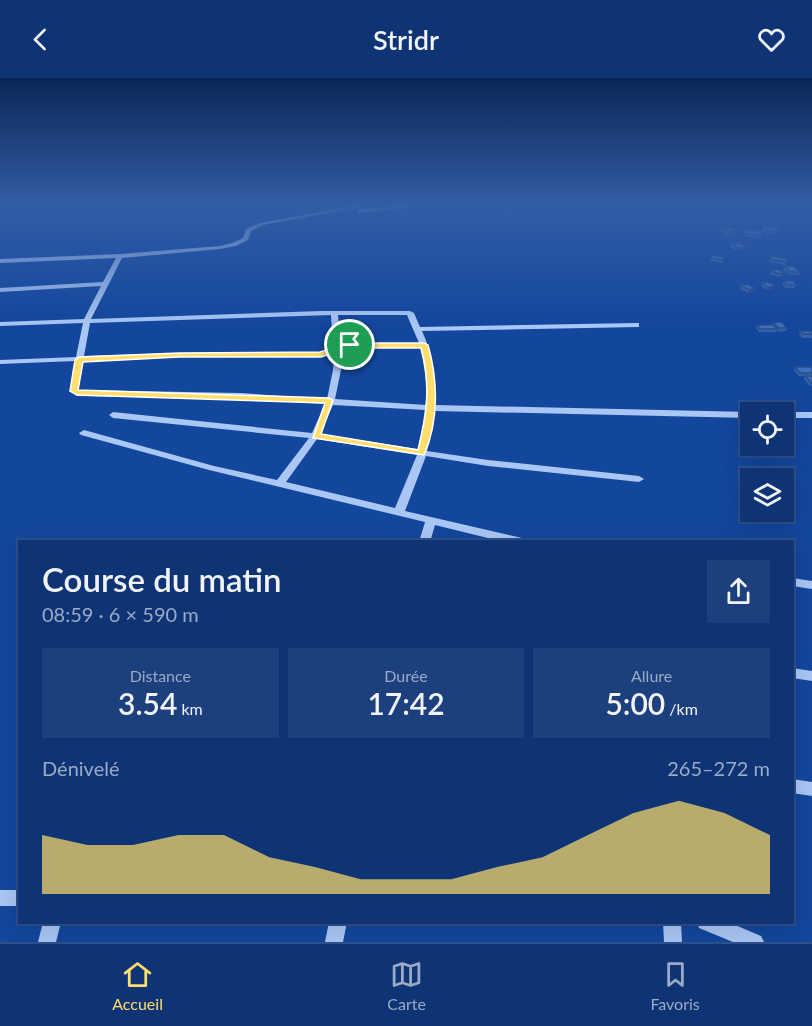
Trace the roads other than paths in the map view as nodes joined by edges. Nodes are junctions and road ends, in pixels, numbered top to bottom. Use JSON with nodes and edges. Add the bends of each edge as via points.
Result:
{"nodes":[{"id":1,"x":228,"y":245,"type":"edge"},
{"id":2,"x":120,"y":256,"type":"junction"},
{"id":3,"x":0,"y":261,"type":"edge"},
{"id":4,"x":106,"y":284,"type":"junction"},
{"id":5,"x":0,"y":290,"type":"edge"},
{"id":6,"x":334,"y":313,"type":"junction"},
{"id":7,"x":87,"y":320,"type":"junction"},
{"id":8,"x":0,"y":324,"type":"edge"},
{"id":9,"x":636,"y":325,"type":"dead end"},
{"id":10,"x":418,"y":329,"type":"junction"},
{"id":11,"x":424,"y":345,"type":"junction"},
{"id":12,"x":337,"y":350,"type":"junction"},
{"id":13,"x":79,"y":360,"type":"junction"},
{"id":14,"x":0,"y":362,"type":"edge"},
{"id":15,"x":329,"y":400,"type":"junction"},
{"id":16,"x":429,"y":408,"type":"junction"},
{"id":17,"x":113,"y":415,"type":"dead end"},
{"id":18,"x":740,"y":415,"type":"edge"},
{"id":19,"x":794,"y":415,"type":"edge"},
{"id":20,"x":812,"y":415,"type":"edge"},
{"id":21,"x":84,"y":433,"type":"dead end"},
{"id":22,"x":316,"y":436,"type":"junction"},
{"id":23,"x":421,"y":453,"type":"junction"},
{"id":24,"x":639,"y":479,"type":"dead end"},
{"id":25,"x":279,"y":484,"type":"junction"},
{"id":26,"x":399,"y":512,"type":"junction"},
{"id":27,"x":431,"y":521,"type":"junction"},
{"id":28,"x":425,"y":540,"type":"edge"},
{"id":29,"x":513,"y":540,"type":"edge"},
{"id":30,"x":794,"y":582,"type":"edge"},
{"id":31,"x":812,"y":585,"type":"edge"},
{"id":32,"x":794,"y":673,"type":"edge"},
{"id":33,"x":812,"y":676,"type":"edge"},
{"id":34,"x":794,"y":786,"type":"edge"},
{"id":35,"x":812,"y":789,"type":"edge"},
{"id":36,"x":0,"y":898,"type":"edge"},
{"id":37,"x":18,"y":898,"type":"edge"},
{"id":38,"x":51,"y":924,"type":"edge"},
{"id":39,"x":338,"y":924,"type":"edge"},
{"id":40,"x":672,"y":924,"type":"edge"},
{"id":41,"x":710,"y":924,"type":"edge"},
{"id":42,"x":46,"y":942,"type":"edge"},
{"id":43,"x":334,"y":942,"type":"edge"},
{"id":44,"x":673,"y":942,"type":"edge"},
{"id":45,"x":755,"y":942,"type":"edge"}],
"edges":[{"from":1,"to":2,"type":"street"},
{"from":2,"to":3,"type":"street"},
{"from":2,"to":4,"type":"street"},
{"from":4,"to":5,"type":"street"},
{"from":4,"to":7,"type":"street"},
{"from":6,"to":7,"type":"street"},
{"from":6,"to":10,"type":"street","via":[[410,313]]},
{"from":6,"to":12,"type":"street"},
{"from":7,"to":8,"type":"street"},
{"from":7,"to":13,"type":"street"},
{"from":9,"to":10,"type":"street"},
{"from":10,"to":11,"type":"street"},
{"from":11,"to":12,"type":"street","via":[[350,345]]},
{"from":11,"to":16,"type":"street","via":[[432,372]]},
{"from":12,"to":13,"type":"street","via":[[321,354]]},
{"from":12,"to":15,"type":"street","via":[[337,378]]},
{"from":13,"to":14,"type":"street"},
{"from":13,"to":15,"type":"street","via":[[74,391],[77,393]]},
{"from":15,"to":16,"type":"street"},
{"from":15,"to":22,"type":"street"},
{"from":16,"to":18,"type":"street"},
{"from":16,"to":23,"type":"street"},
{"from":17,"to":22,"type":"street"},
{"from":19,"to":20,"type":"street"},
{"from":21,"to":25,"type":"street"},
{"from":22,"to":23,"type":"street"},
{"from":22,"to":25,"type":"street"},
{"from":23,"to":24,"type":"street"},
{"from":23,"to":26,"type":"street","via":[[416,475]]},
{"from":25,"to":26,"type":"street"},
{"from":26,"to":27,"type":"street"},
{"from":27,"to":28,"type":"street"},
{"from":27,"to":29,"type":"street"},
{"from":30,"to":31,"type":"street"},
{"from":32,"to":33,"type":"street"},
{"from":34,"to":35,"type":"street"},
{"from":36,"to":37,"type":"street"},
{"from":38,"to":42,"type":"street"},
{"from":39,"to":43,"type":"street"},
{"from":40,"to":44,"type":"street"},
{"from":41,"to":45,"type":"street"}]}
